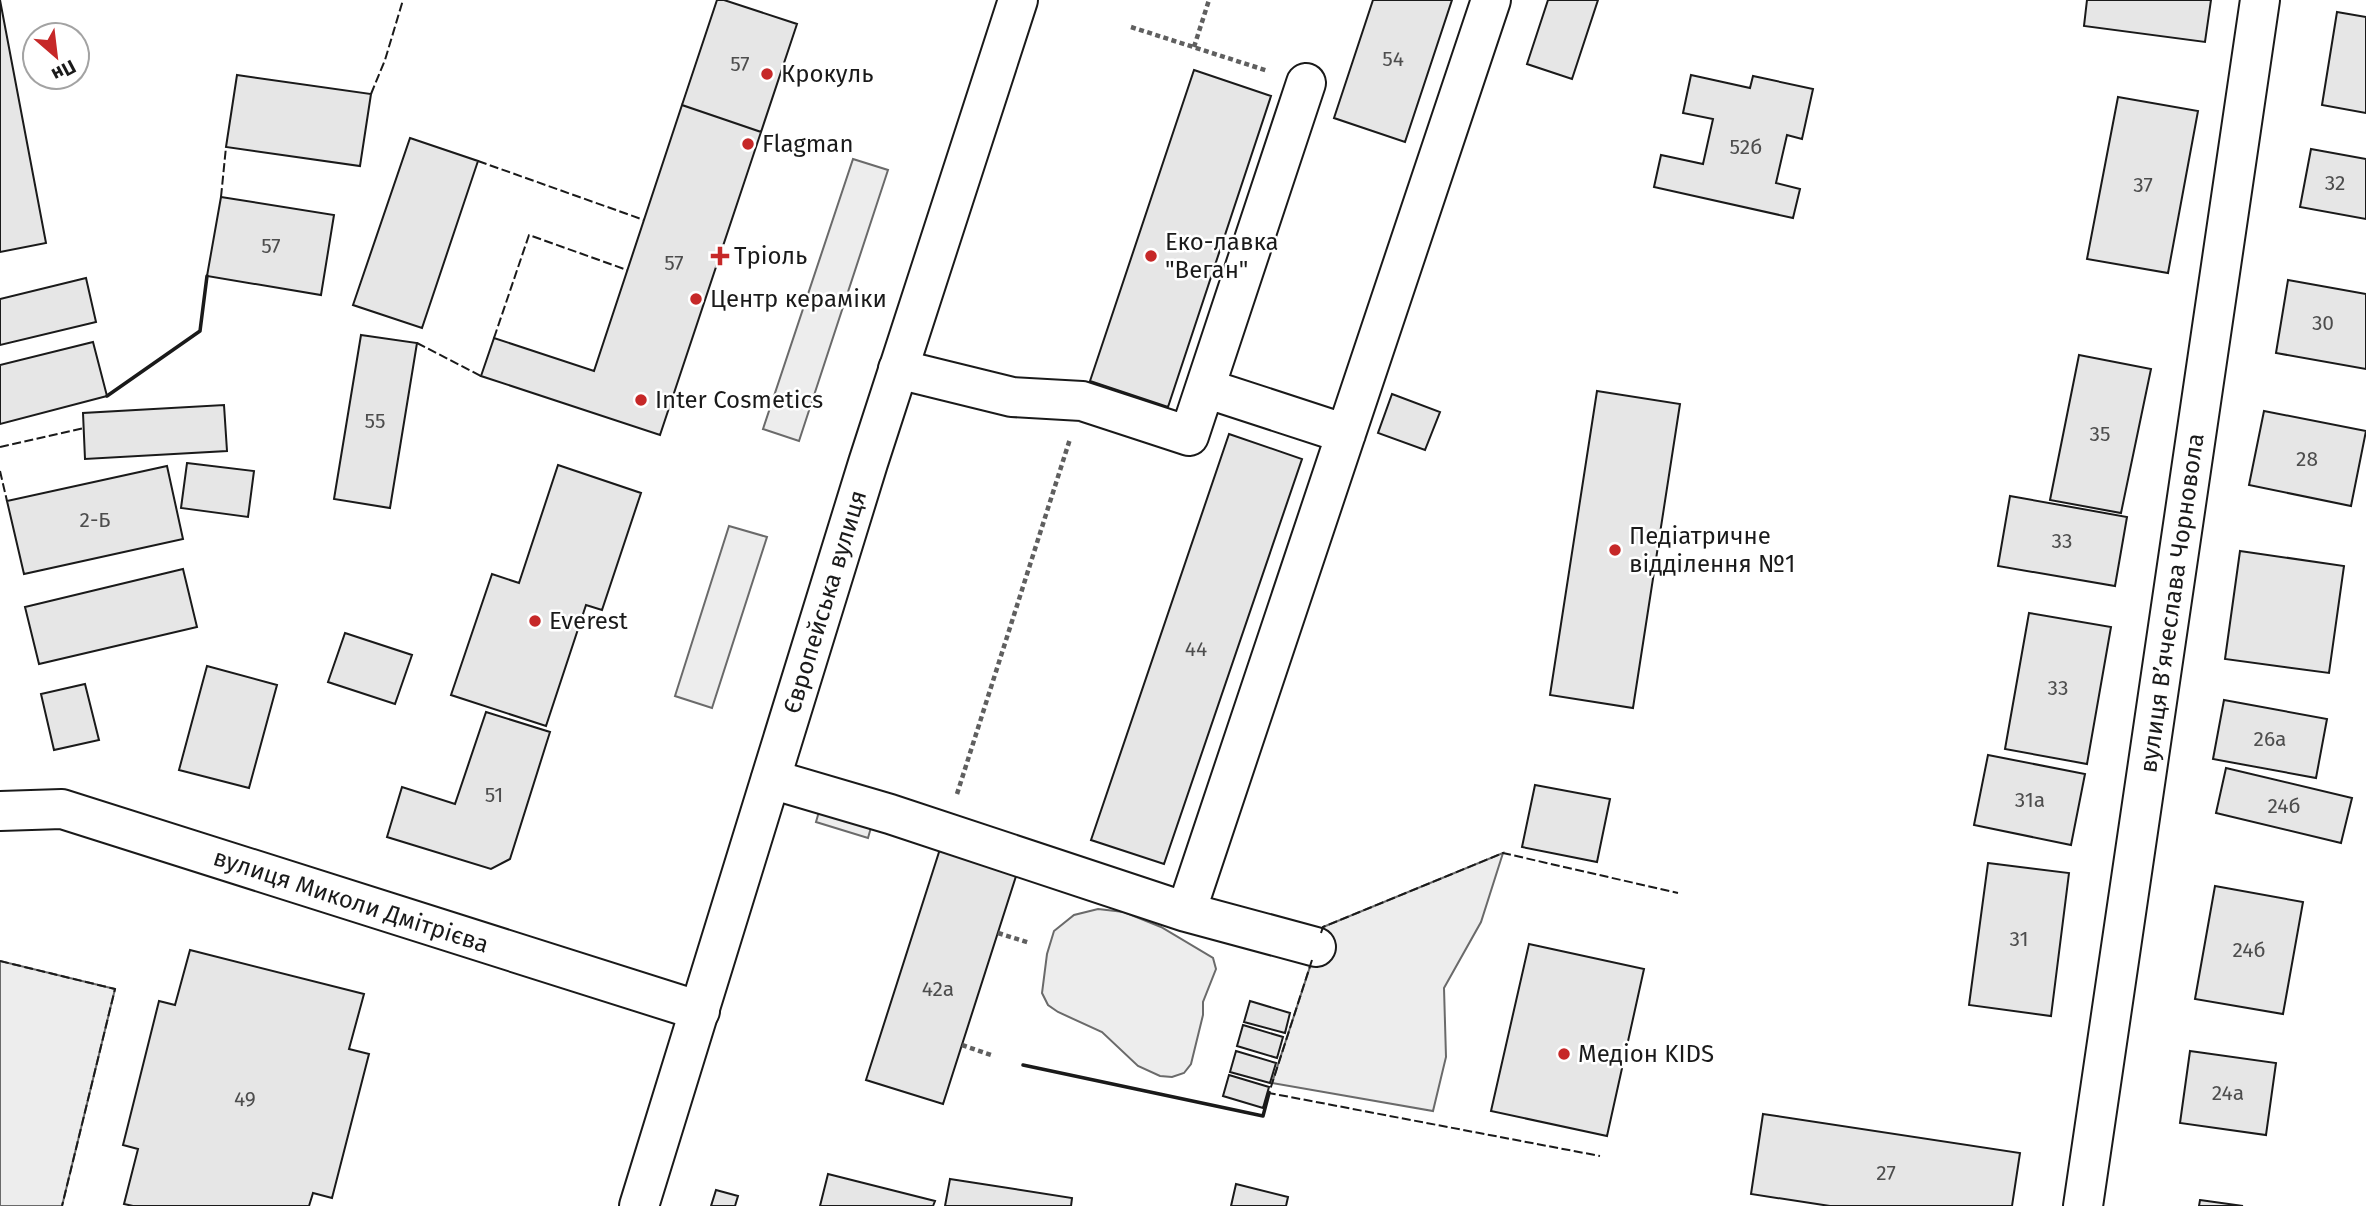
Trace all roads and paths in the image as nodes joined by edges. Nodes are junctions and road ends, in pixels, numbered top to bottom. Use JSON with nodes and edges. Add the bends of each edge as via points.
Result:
{"nodes":[{"id":1,"x":1017,"y":0,"type":"edge"},
{"id":2,"x":1209,"y":0,"type":"edge"},
{"id":3,"x":1492,"y":0,"type":"edge"},
{"id":4,"x":2260,"y":0,"type":"edge"},
{"id":5,"x":1131,"y":27,"type":"dead end"},
{"id":6,"x":1194,"y":47,"type":"junction"},
{"id":7,"x":1306,"y":83,"type":"joint"},
{"id":8,"x":898,"y":369,"type":"junction"},
{"id":9,"x":1205,"y":388,"type":"junction"},
{"id":10,"x":1082,"y":401,"type":"junction"},
{"id":11,"x":1346,"y":434,"type":"junction"},
{"id":12,"x":771,"y":779,"type":"junction"},
{"id":13,"x":0,"y":810,"type":"edge"},
{"id":14,"x":945,"y":832,"type":"junction"},
{"id":15,"x":1186,"y":912,"type":"junction"},
{"id":16,"x":998,"y":933,"type":"dead end"},
{"id":17,"x":1030,"y":943,"type":"dead end"},
{"id":18,"x":1316,"y":947,"type":"dead end"},
{"id":19,"x":700,"y":1011,"type":"junction"},
{"id":20,"x":962,"y":1045,"type":"dead end"},
{"id":21,"x":994,"y":1056,"type":"dead end"},
{"id":22,"x":639,"y":1206,"type":"edge"},
{"id":23,"x":2083,"y":1206,"type":"edge"}],
"edges":[{"from":1,"to":8,"type":"street","name":"Європейська вулиця"},
{"from":2,"to":6,"type":"path"},
{"from":3,"to":11,"type":"street"},
{"from":4,"to":23,"type":"street","name":"вулиця Вʼячеслава Чорновола"},
{"from":5,"to":6,"type":"path"},
{"from":6,"to":7,"type":"path"},
{"from":7,"to":9,"type":"street"},
{"from":8,"to":10,"type":"street","via":[[1012,397]]},
{"from":8,"to":12,"type":"street","name":"Європейська вулиця"},
{"from":9,"to":10,"type":"street","via":[[1189,436]]},
{"from":9,"to":11,"type":"street"},
{"from":10,"to":14,"type":"path"},
{"from":11,"to":15,"type":"street"},
{"from":12,"to":14,"type":"street"},
{"from":12,"to":19,"type":"street","name":"Європейська вулиця"},
{"from":13,"to":19,"type":"street","name":"вулиця Миколи Дмітрієва","via":[[62,809]]},
{"from":14,"to":15,"type":"street"},
{"from":15,"to":18,"type":"street"},
{"from":16,"to":17,"type":"path"},
{"from":19,"to":22,"type":"street","name":"Європейська вулиця"},
{"from":20,"to":21,"type":"path"}]}
